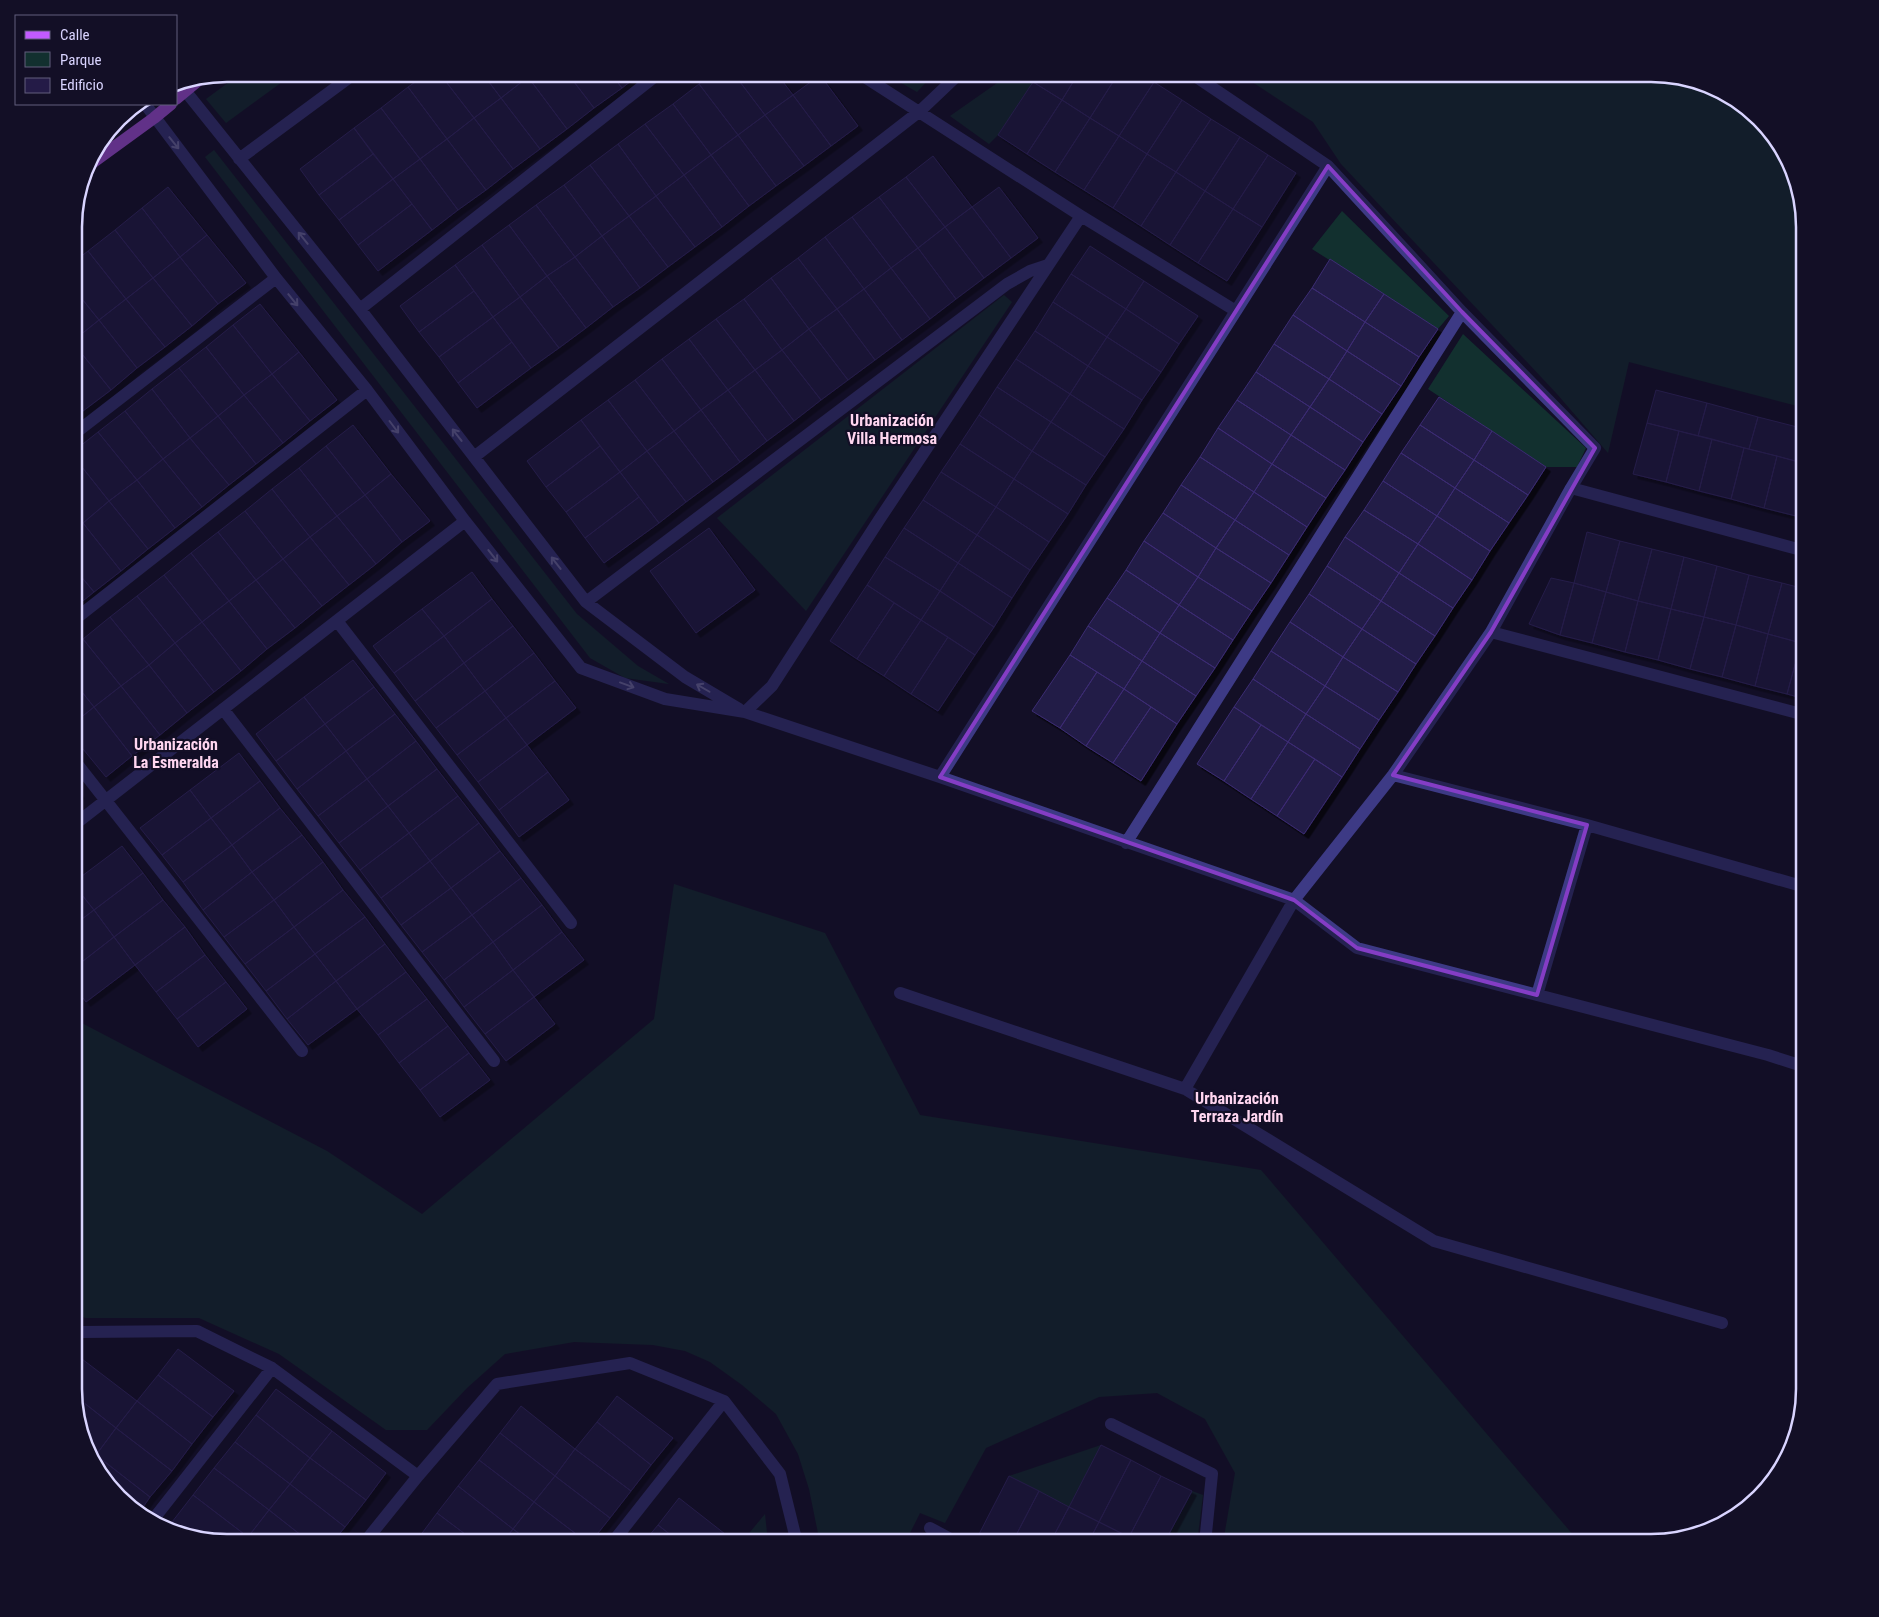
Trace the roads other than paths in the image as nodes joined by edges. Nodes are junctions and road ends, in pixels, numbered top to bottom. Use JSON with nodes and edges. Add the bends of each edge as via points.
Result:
{"nodes":[{"id":1,"x":342,"y":83,"type":"edge"},
{"id":2,"x":647,"y":83,"type":"edge"},
{"id":3,"x":875,"y":83,"type":"edge"},
{"id":4,"x":950,"y":83,"type":"edge"},
{"id":5,"x":1205,"y":83,"type":"edge"},
{"id":6,"x":180,"y":91,"type":"edge"},
{"id":7,"x":170,"y":105,"type":"edge"},
{"id":8,"x":146,"y":107,"type":"edge"},
{"id":9,"x":920,"y":111,"type":"junction"},
{"id":10,"x":154,"y":118,"type":"junction"},
{"id":11,"x":101,"y":156,"type":"edge"},
{"id":12,"x":239,"y":159,"type":"junction"},
{"id":13,"x":1328,"y":166,"type":"junction"},
{"id":14,"x":1081,"y":216,"type":"junction"},
{"id":15,"x":1048,"y":265,"type":"junction"},
{"id":16,"x":276,"y":278,"type":"junction"},
{"id":17,"x":360,"y":309,"type":"junction"},
{"id":18,"x":1236,"y":311,"type":"junction"},
{"id":19,"x":1462,"y":312,"type":"junction"},
{"id":20,"x":367,"y":390,"type":"junction"},
{"id":21,"x":83,"y":427,"type":"edge"},
{"id":22,"x":474,"y":457,"type":"junction"},
{"id":23,"x":1571,"y":488,"type":"junction"},
{"id":24,"x":465,"y":521,"type":"junction"},
{"id":25,"x":1796,"y":549,"type":"edge"},
{"id":26,"x":586,"y":602,"type":"junction"},
{"id":27,"x":83,"y":613,"type":"edge"},
{"id":28,"x":337,"y":620,"type":"junction"},
{"id":29,"x":1491,"y":632,"type":"junction"},
{"id":30,"x":223,"y":709,"type":"junction"},
{"id":31,"x":745,"y":712,"type":"junction"},
{"id":32,"x":1796,"y":713,"type":"edge"},
{"id":33,"x":83,"y":772,"type":"edge"},
{"id":34,"x":1393,"y":775,"type":"junction"},
{"id":35,"x":940,"y":777,"type":"junction"},
{"id":36,"x":105,"y":801,"type":"junction"},
{"id":37,"x":83,"y":818,"type":"edge"},
{"id":38,"x":1587,"y":824,"type":"junction"},
{"id":39,"x":1126,"y":843,"type":"junction"},
{"id":40,"x":1796,"y":884,"type":"edge"},
{"id":41,"x":1294,"y":900,"type":"junction"},
{"id":42,"x":570,"y":923,"type":"dead end"},
{"id":43,"x":900,"y":993,"type":"dead end"},
{"id":44,"x":1537,"y":995,"type":"junction"},
{"id":45,"x":302,"y":1051,"type":"dead end"},
{"id":46,"x":494,"y":1062,"type":"dead end"},
{"id":47,"x":1796,"y":1064,"type":"edge"},
{"id":48,"x":1185,"y":1089,"type":"junction"},
{"id":49,"x":1722,"y":1323,"type":"dead end"},
{"id":50,"x":83,"y":1334,"type":"edge"},
{"id":51,"x":272,"y":1368,"type":"junction"},
{"id":52,"x":724,"y":1401,"type":"junction"},
{"id":53,"x":1111,"y":1424,"type":"dead end"},
{"id":54,"x":418,"y":1476,"type":"junction"},
{"id":55,"x":156,"y":1516,"type":"edge"},
{"id":56,"x":930,"y":1528,"type":"dead end"},
{"id":57,"x":371,"y":1534,"type":"edge"},
{"id":58,"x":619,"y":1534,"type":"edge"},
{"id":59,"x":795,"y":1534,"type":"edge"},
{"id":60,"x":941,"y":1534,"type":"edge"},
{"id":61,"x":1206,"y":1534,"type":"edge"}],
"edges":[{"from":1,"to":12,"type":"street"},
{"from":2,"to":17,"type":"street"},
{"from":3,"to":9,"type":"street"},
{"from":4,"to":9,"type":"street"},
{"from":5,"to":13,"type":"street"},
{"from":6,"to":12,"type":"street"},
{"from":7,"to":10,"type":"main road"},
{"from":8,"to":10,"type":"street"},
{"from":9,"to":14,"type":"street"},
{"from":9,"to":22,"type":"street"},
{"from":10,"to":11,"type":"main road"},
{"from":10,"to":16,"type":"street","one_way":true},
{"from":17,"to":12,"type":"street","one_way":true},
{"from":13,"to":18,"type":"street"},
{"from":13,"to":19,"type":"street"},
{"from":14,"to":15,"type":"street"},
{"from":14,"to":18,"type":"street"},
{"from":15,"to":26,"type":"street","via":[[1007,284]]},
{"from":15,"to":31,"type":"street","via":[[772,686]]},
{"from":16,"to":20,"type":"street","one_way":true},
{"from":16,"to":21,"type":"street"},
{"from":22,"to":17,"type":"street","one_way":true},
{"from":18,"to":35,"type":"street"},
{"from":19,"to":23,"type":"street","via":[[1596,448]]},
{"from":19,"to":39,"type":"street"},
{"from":20,"to":24,"type":"street","one_way":true},
{"from":20,"to":27,"type":"street"},
{"from":26,"to":22,"type":"street","one_way":true},
{"from":23,"to":25,"type":"street"},
{"from":23,"to":29,"type":"street"},
{"from":24,"to":28,"type":"street"},
{"from":24,"to":31,"type":"street","one_way":true,"via":[[581,668],[665,699]]},
{"from":31,"to":26,"type":"street","one_way":true,"via":[[685,677]]},
{"from":28,"to":30,"type":"street"},
{"from":28,"to":42,"type":"street"},
{"from":29,"to":32,"type":"street"},
{"from":29,"to":34,"type":"street"},
{"from":30,"to":36,"type":"street"},
{"from":30,"to":46,"type":"street"},
{"from":31,"to":35,"type":"street"},
{"from":33,"to":36,"type":"street"},
{"from":34,"to":38,"type":"street"},
{"from":34,"to":41,"type":"street"},
{"from":35,"to":39,"type":"street"},
{"from":36,"to":37,"type":"street"},
{"from":36,"to":45,"type":"street"},
{"from":38,"to":40,"type":"street"},
{"from":38,"to":44,"type":"street"},
{"from":39,"to":41,"type":"street"},
{"from":41,"to":44,"type":"street","via":[[1356,948]]},
{"from":41,"to":48,"type":"street"},
{"from":43,"to":48,"type":"street"},
{"from":44,"to":47,"type":"street"},
{"from":48,"to":49,"type":"street","via":[[1434,1241]]},
{"from":50,"to":51,"type":"street","via":[[197,1331]]},
{"from":51,"to":54,"type":"street"},
{"from":51,"to":55,"type":"street"},
{"from":52,"to":54,"type":"street","via":[[630,1364],[497,1384]]},
{"from":52,"to":58,"type":"street"},
{"from":52,"to":59,"type":"street","via":[[780,1474]]},
{"from":53,"to":61,"type":"street","via":[[1212,1474]]},
{"from":54,"to":57,"type":"street"},
{"from":56,"to":60,"type":"street"}]}
